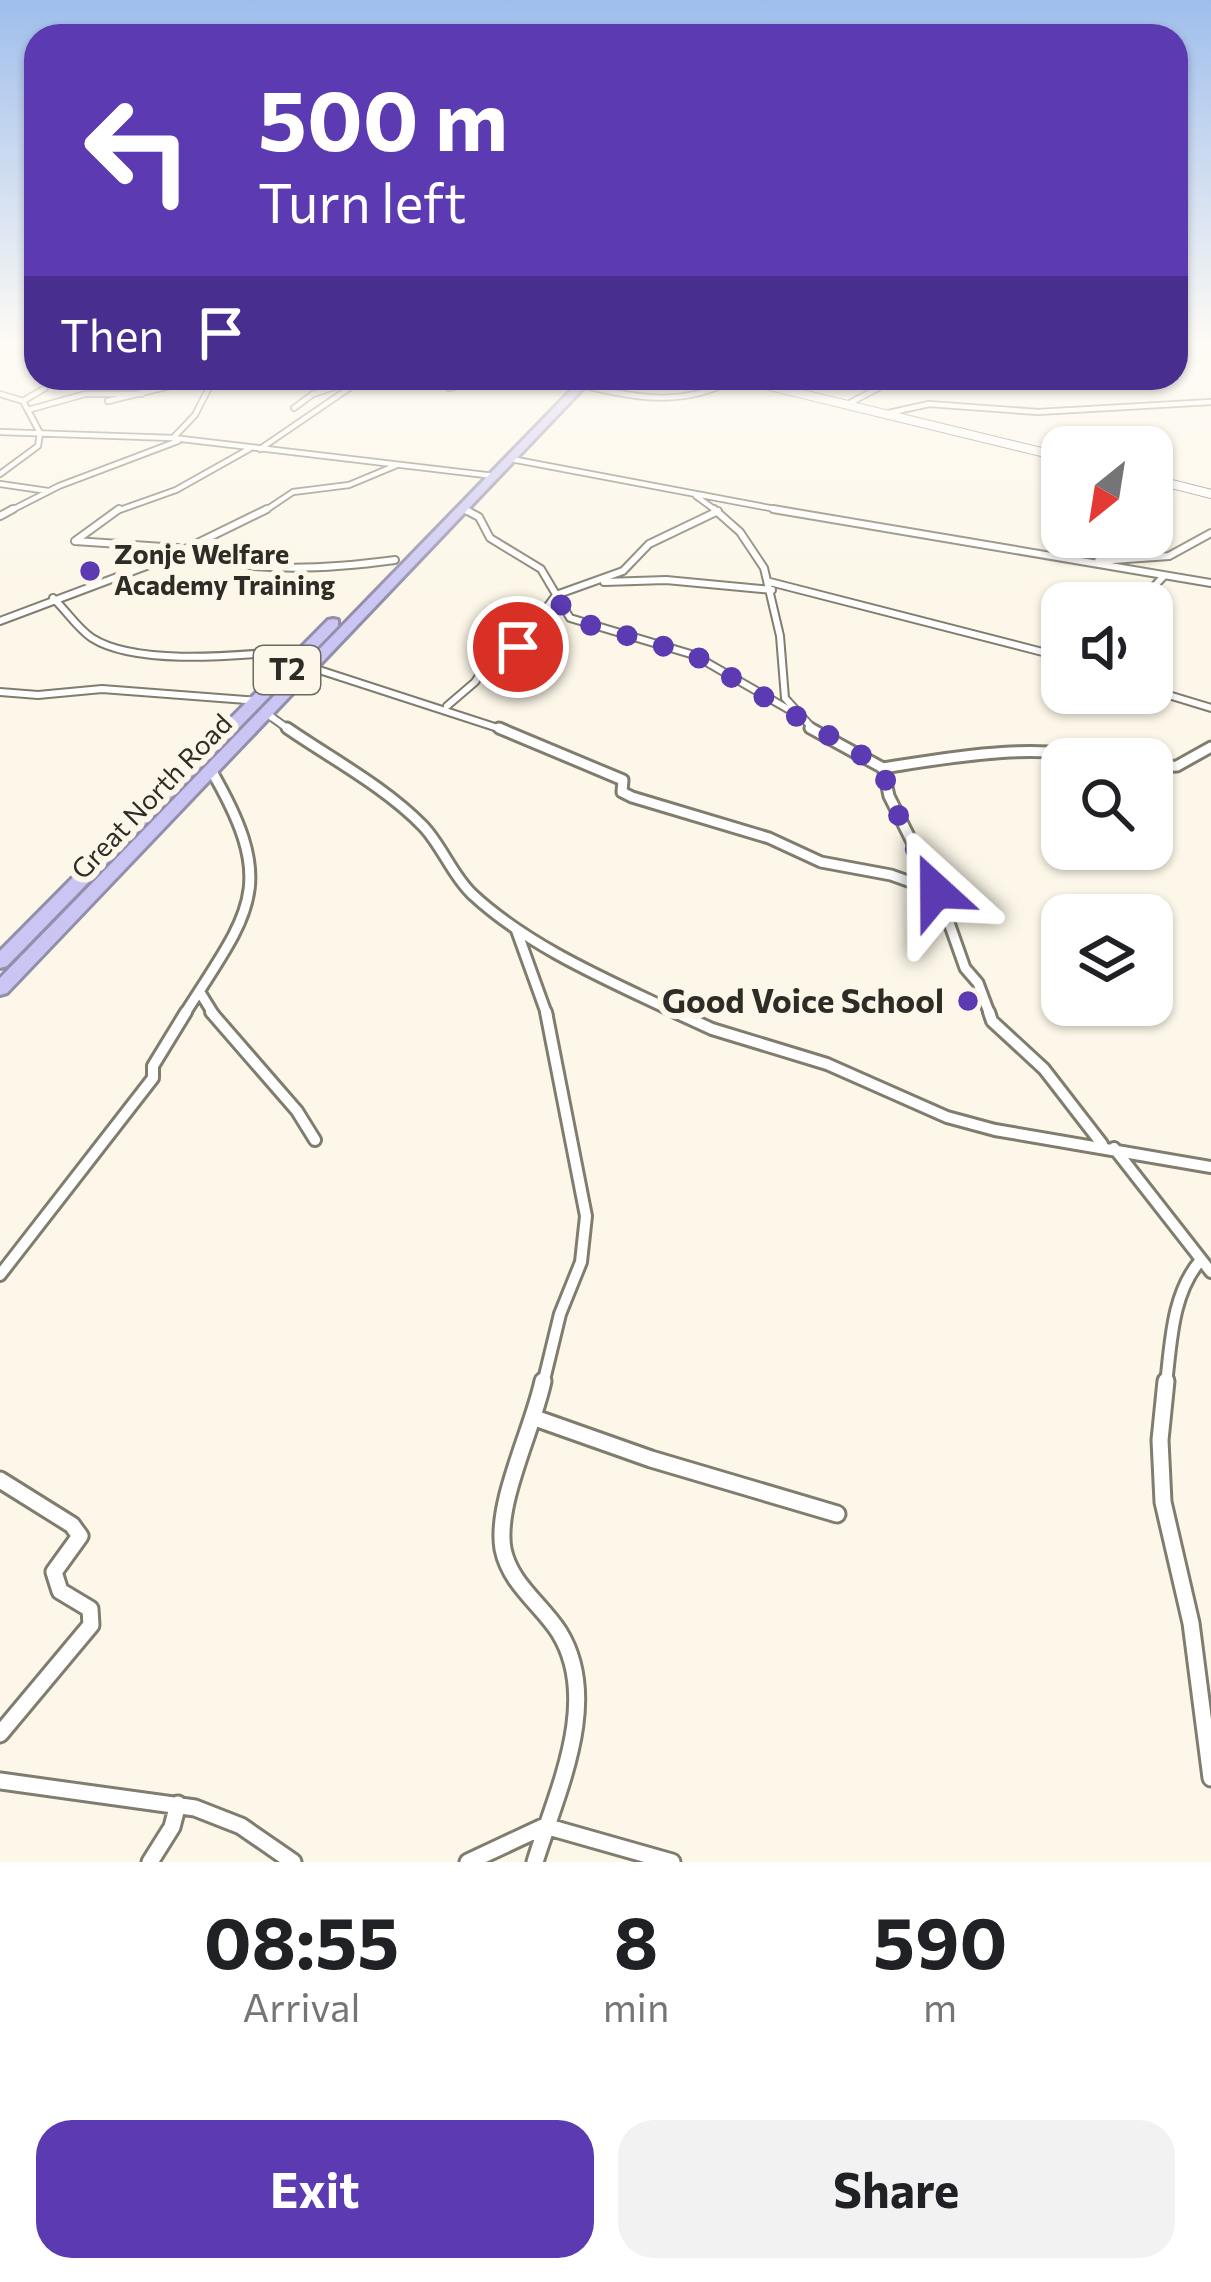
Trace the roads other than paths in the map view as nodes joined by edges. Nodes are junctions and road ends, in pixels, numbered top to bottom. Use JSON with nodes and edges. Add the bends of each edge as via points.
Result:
{"nodes":[{"id":1,"x":38,"y":430,"type":"edge"},
{"id":2,"x":181,"y":430,"type":"edge"},
{"id":3,"x":284,"y":430,"type":"edge"},
{"id":4,"x":532,"y":430,"type":"edge"},
{"id":5,"x":537,"y":430,"type":"edge"},
{"id":6,"x":950,"y":430,"type":"edge"},
{"id":7,"x":0,"y":432,"type":"edge"},
{"id":8,"x":40,"y":433,"type":"junction"},
{"id":9,"x":173,"y":438,"type":"junction"},
{"id":10,"x":183,"y":440,"type":"junction"},
{"id":11,"x":250,"y":448,"type":"junction"},
{"id":12,"x":260,"y":449,"type":"junction"},
{"id":13,"x":1041,"y":452,"type":"edge"},
{"id":14,"x":511,"y":459,"type":"junction"},
{"id":15,"x":397,"y":465,"type":"junction"},
{"id":16,"x":0,"y":474,"type":"edge"},
{"id":17,"x":487,"y":475,"type":"junction"},
{"id":18,"x":0,"y":484,"type":"edge"},
{"id":19,"x":1173,"y":484,"type":"edge"},
{"id":20,"x":48,"y":491,"type":"junction"},
{"id":21,"x":1211,"y":494,"type":"edge"},
{"id":22,"x":696,"y":496,"type":"junction"},
{"id":23,"x":462,"y":508,"type":"junction"},
{"id":24,"x":718,"y":511,"type":"junction"},
{"id":25,"x":0,"y":515,"type":"edge"},
{"id":26,"x":1211,"y":532,"type":"edge"},
{"id":27,"x":180,"y":550,"type":"junction"},
{"id":28,"x":394,"y":560,"type":"junction"},
{"id":29,"x":1086,"y":562,"type":"junction"},
{"id":30,"x":1163,"y":577,"type":"junction"},
{"id":31,"x":594,"y":582,"type":"junction"},
{"id":32,"x":1158,"y":582,"type":"edge"},
{"id":33,"x":1211,"y":583,"type":"edge"},
{"id":34,"x":771,"y":586,"type":"junction"},
{"id":35,"x":556,"y":595,"type":"junction"},
{"id":36,"x":53,"y":598,"type":"junction"},
{"id":37,"x":0,"y":620,"type":"edge"},
{"id":38,"x":1041,"y":652,"type":"edge"},
{"id":39,"x":308,"y":658,"type":"junction"},
{"id":40,"x":0,"y":692,"type":"edge"},
{"id":41,"x":1173,"y":696,"type":"edge"},
{"id":42,"x":266,"y":706,"type":"junction"},
{"id":43,"x":447,"y":706,"type":"junction"},
{"id":44,"x":1211,"y":708,"type":"edge"},
{"id":45,"x":793,"y":712,"type":"junction"},
{"id":46,"x":1211,"y":747,"type":"edge"},
{"id":47,"x":1041,"y":749,"type":"edge"},
{"id":48,"x":1173,"y":766,"type":"edge"},
{"id":49,"x":883,"y":768,"type":"junction"},
{"id":50,"x":211,"y":770,"type":"junction"},
{"id":51,"x":936,"y":891,"type":"junction"},
{"id":52,"x":514,"y":926,"type":"junction"},
{"id":53,"x":0,"y":962,"type":"edge"},
{"id":54,"x":0,"y":989,"type":"edge"},
{"id":55,"x":201,"y":994,"type":"junction"},
{"id":56,"x":315,"y":1140,"type":"dead end"},
{"id":57,"x":1109,"y":1146,"type":"junction"},
{"id":58,"x":1211,"y":1167,"type":"edge"},
{"id":59,"x":1205,"y":1267,"type":"edge"},
{"id":60,"x":0,"y":1275,"type":"edge"},
{"id":61,"x":535,"y":1418,"type":"junction"},
{"id":62,"x":0,"y":1480,"type":"edge"},
{"id":63,"x":837,"y":1514,"type":"dead end"},
{"id":64,"x":0,"y":1735,"type":"edge"},
{"id":65,"x":1211,"y":1778,"type":"edge"},
{"id":66,"x":0,"y":1781,"type":"edge"},
{"id":67,"x":178,"y":1804,"type":"junction"},
{"id":68,"x":545,"y":1826,"type":"junction"},
{"id":69,"x":150,"y":1862,"type":"edge"},
{"id":70,"x":293,"y":1862,"type":"edge"},
{"id":71,"x":468,"y":1862,"type":"edge"},
{"id":72,"x":535,"y":1862,"type":"edge"},
{"id":73,"x":672,"y":1862,"type":"edge"}],
"edges":[{"from":1,"to":8,"type":"street"},
{"from":2,"to":9,"type":"street"},
{"from":3,"to":12,"type":"street"},
{"from":4,"to":17,"type":"highway","name":"Great North Road","number":"T2"},
{"from":5,"to":14,"type":"highway","name":"Great North Road","number":"T2"},
{"from":6,"to":13,"type":"street"},
{"from":7,"to":8,"type":"street"},
{"from":8,"to":9,"type":"street"},
{"from":8,"to":16,"type":"street","via":[[38,446]]},
{"from":9,"to":10,"type":"street"},
{"from":10,"to":11,"type":"street"},
{"from":10,"to":20,"type":"street"},
{"from":11,"to":12,"type":"street"},
{"from":11,"to":27,"type":"street","via":[[176,490],[117,510],[75,541]]},
{"from":12,"to":15,"type":"street"},
{"from":14,"to":17,"type":"highway","name":"Great North Road","number":"T2"},
{"from":14,"to":22,"type":"street"},
{"from":15,"to":17,"type":"street"},
{"from":15,"to":27,"type":"street","via":[[349,484],[293,492]]},
{"from":17,"to":23,"type":"highway","name":"Great North Road","number":"T2"},
{"from":17,"to":28,"type":"highway","name":"Great North Road","number":"T2"},
{"from":18,"to":20,"type":"street"},
{"from":19,"to":21,"type":"street"},
{"from":20,"to":25,"type":"street"},
{"from":22,"to":24,"type":"street"},
{"from":22,"to":29,"type":"street"},
{"from":23,"to":35,"type":"street","via":[[490,538],[541,569]]},
{"from":23,"to":39,"type":"highway","name":"Great North Road","number":"T2"},
{"from":24,"to":31,"type":"street"},
{"from":24,"to":34,"type":"street","via":[[745,533]]},
{"from":26,"to":29,"type":"street","via":[[1169,556]]},
{"from":27,"to":28,"type":"street","via":[[225,566],[308,572]]},
{"from":27,"to":36,"type":"street"},
{"from":28,"to":39,"type":"highway","name":"Great North Road","number":"T2"},
{"from":29,"to":30,"type":"street"},
{"from":30,"to":32,"type":"street"},
{"from":30,"to":33,"type":"street"},
{"from":31,"to":34,"type":"street"},
{"from":31,"to":35,"type":"street"},
{"from":34,"to":38,"type":"street"},
{"from":34,"to":45,"type":"street","via":[[782,628],[783,694]]},
{"from":35,"to":43,"type":"street","via":[[524,641],[486,665]]},
{"from":35,"to":45,"type":"street","via":[[576,621],[694,655]]},
{"from":36,"to":37,"type":"street"},
{"from":36,"to":39,"type":"street","via":[[94,640],[123,649]]},
{"from":39,"to":42,"type":"highway","name":"Great North Road","number":"T2"},
{"from":39,"to":43,"type":"street"},
{"from":40,"to":42,"type":"street","via":[[102,689]]},
{"from":41,"to":44,"type":"street"},
{"from":42,"to":50,"type":"highway","name":"Great North Road","number":"T2"},
{"from":42,"to":52,"type":"street","via":[[403,808],[469,892]]},
{"from":42,"to":53,"type":"highway","name":"Great North Road","number":"T2"},
{"from":43,"to":51,"type":"street","via":[[618,777],[623,794],[770,838],[821,862]]},
{"from":45,"to":49,"type":"street"},
{"from":46,"to":48,"type":"street"},
{"from":47,"to":49,"type":"street"},
{"from":49,"to":51,"type":"street"},
{"from":50,"to":54,"type":"highway","name":"Great North Road","number":"T2"},
{"from":50,"to":55,"type":"street","via":[[239,821],[253,879],[246,917]]},
{"from":51,"to":57,"type":"street","via":[[992,1021]]},
{"from":52,"to":57,"type":"street","via":[[712,1029],[827,1064],[947,1117]]},
{"from":52,"to":61,"type":"street","via":[[539,973],[587,1185],[583,1258]]},
{"from":55,"to":56,"type":"street"},
{"from":55,"to":60,"type":"street","via":[[162,1049],[153,1078]]},
{"from":57,"to":58,"type":"street"},
{"from":57,"to":59,"type":"street"},
{"from":59,"to":65,"type":"street","via":[[1188,1275],[1173,1322],[1160,1440],[1163,1502],[1194,1644]]},
{"from":61,"to":63,"type":"street"},
{"from":61,"to":68,"type":"street","via":[[502,1533],[504,1556],[567,1647],[578,1708]]},
{"from":62,"to":64,"type":"street","via":[[80,1536],[54,1572],[61,1591],[89,1609],[91,1624]]},
{"from":66,"to":67,"type":"street"},
{"from":67,"to":69,"type":"street"},
{"from":67,"to":70,"type":"street","via":[[238,1825]]},
{"from":68,"to":71,"type":"street"},
{"from":68,"to":72,"type":"street"},
{"from":68,"to":73,"type":"street"}]}
